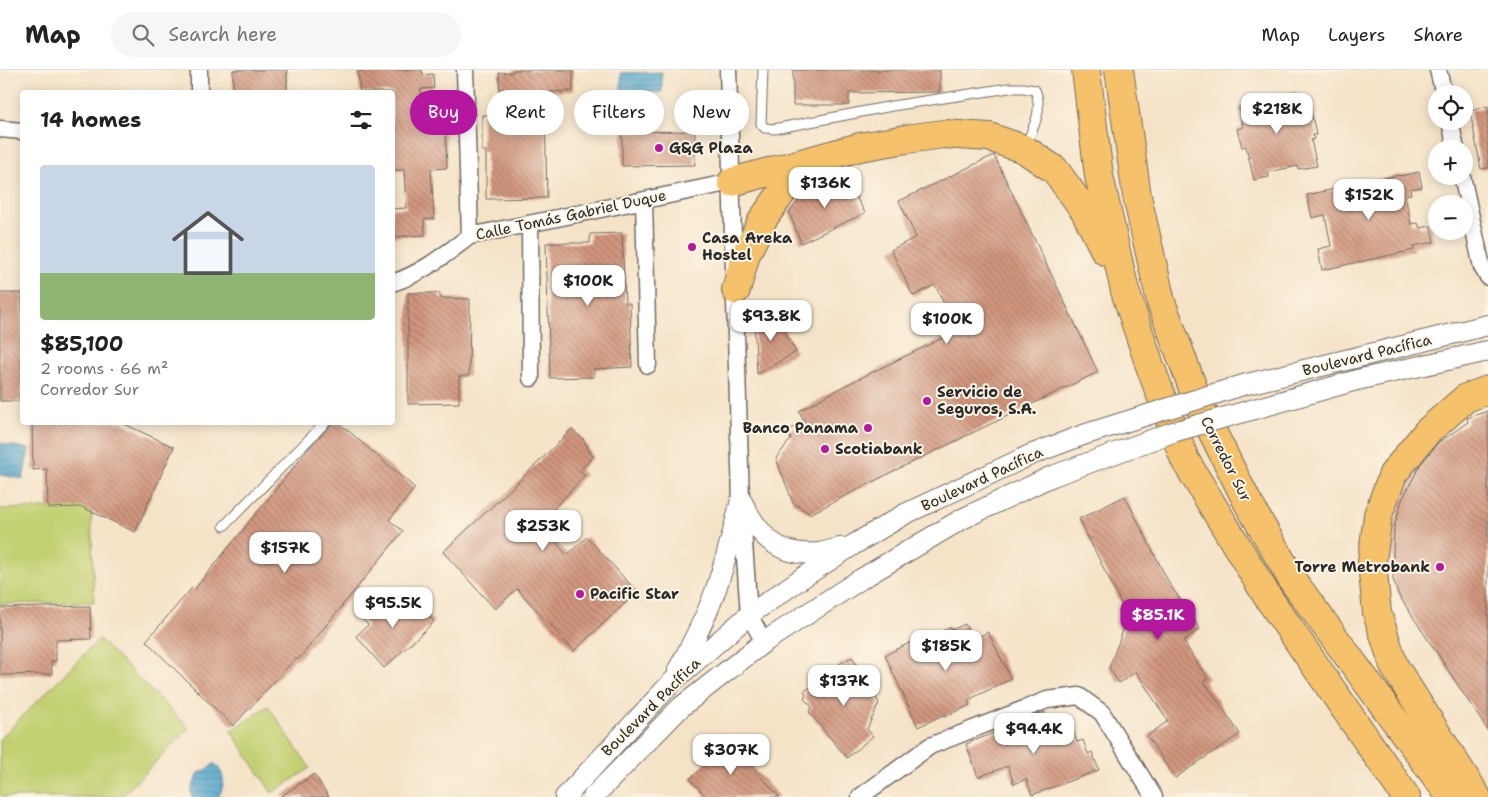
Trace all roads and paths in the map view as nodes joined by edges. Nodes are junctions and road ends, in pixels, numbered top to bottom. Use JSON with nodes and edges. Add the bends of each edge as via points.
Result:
{"nodes":[{"id":1,"x":199,"y":70,"type":"edge"},
{"id":2,"x":465,"y":70,"type":"edge"},
{"id":3,"x":728,"y":70,"type":"edge"},
{"id":4,"x":763,"y":70,"type":"edge"},
{"id":5,"x":1086,"y":70,"type":"edge"},
{"id":6,"x":1119,"y":70,"type":"edge"},
{"id":7,"x":1438,"y":70,"type":"edge"},
{"id":8,"x":1442,"y":85,"type":"edge"},
{"id":9,"x":199,"y":90,"type":"edge"},
{"id":10,"x":0,"y":129,"type":"edge"},
{"id":11,"x":20,"y":131,"type":"edge"},
{"id":12,"x":1024,"y":149,"type":"junction"},
{"id":13,"x":812,"y":162,"type":"junction"},
{"id":14,"x":732,"y":182,"type":"junction"},
{"id":15,"x":1464,"y":185,"type":"edge"},
{"id":16,"x":644,"y":200,"type":"junction"},
{"id":17,"x":530,"y":224,"type":"junction"},
{"id":18,"x":470,"y":236,"type":"junction"},
{"id":19,"x":1488,"y":277,"type":"edge"},
{"id":20,"x":395,"y":282,"type":"edge"},
{"id":21,"x":736,"y":290,"type":"junction"},
{"id":22,"x":1125,"y":291,"type":"junction"},
{"id":23,"x":1488,"y":325,"type":"edge"},
{"id":24,"x":1488,"y":351,"type":"edge"},
{"id":25,"x":648,"y":366,"type":"dead end"},
{"id":26,"x":531,"y":378,"type":"dead end"},
{"id":27,"x":1488,"y":390,"type":"edge"},
{"id":28,"x":323,"y":425,"type":"edge"},
{"id":29,"x":741,"y":500,"type":"junction"},
{"id":30,"x":224,"y":526,"type":"dead end"},
{"id":31,"x":853,"y":545,"type":"junction"},
{"id":32,"x":749,"y":615,"type":"junction"},
{"id":33,"x":764,"y":642,"type":"junction"},
{"id":34,"x":673,"y":681,"type":"junction"},
{"id":35,"x":565,"y":797,"type":"edge"},
{"id":36,"x":593,"y":797,"type":"edge"},
{"id":37,"x":860,"y":797,"type":"edge"},
{"id":38,"x":1154,"y":797,"type":"edge"},
{"id":39,"x":1406,"y":797,"type":"edge"},
{"id":40,"x":1451,"y":797,"type":"edge"},
{"id":41,"x":1476,"y":797,"type":"edge"}],
"edges":[{"from":1,"to":9,"type":"street"},
{"from":2,"to":18,"type":"street"},
{"from":3,"to":14,"type":"street"},
{"from":4,"to":12,"type":"lane","via":[[761,124],[774,129],[1009,88],[1035,90],[1038,115]]},
{"from":5,"to":22,"type":"highway","via":[[1100,176]]},
{"from":6,"to":40,"type":"highway","name":"Corredor Sur","via":[[1137,196],[1161,302],[1200,407],[1247,501],[1293,581]]},
{"from":7,"to":8,"type":"street"},
{"from":10,"to":11,"type":"street"},
{"from":12,"to":13,"type":"highway","via":[[990,137],[944,134],[860,147]]},
{"from":12,"to":22,"type":"highway","via":[[1055,170],[1086,211]]},
{"from":13,"to":14,"type":"highway"},
{"from":13,"to":21,"type":"highway","via":[[785,188],[762,219],[746,254]]},
{"from":14,"to":16,"type":"street","name":"Calle Tomás Gabriel Duque"},
{"from":14,"to":21,"type":"street"},
{"from":15,"to":19,"type":"street","via":[[1482,267]]},
{"from":16,"to":17,"type":"street","name":"Calle Tomás Gabriel Duque"},
{"from":16,"to":25,"type":"street"},
{"from":17,"to":18,"type":"street","name":"Calle Tomás Gabriel Duque"},
{"from":17,"to":26,"type":"street"},
{"from":18,"to":20,"type":"street","name":"Calle Tomás Gabriel Duque","via":[[439,259]]},
{"from":21,"to":29,"type":"street"},
{"from":22,"to":39,"type":"highway","via":[[1185,460],[1266,596]]},
{"from":23,"to":31,"type":"street","name":"Boulevard Pacífica","bridge":true,"via":[[1243,385],[1083,435],[1030,455],[905,514]]},
{"from":24,"to":33,"type":"street","name":"Boulevard Pacífica","bridge":true,"via":[[1357,380],[1173,432],[1050,478],[962,519]]},
{"from":27,"to":41,"type":"highway","via":[[1466,398],[1440,420],[1393,474],[1378,515],[1372,562],[1377,613],[1394,666]]},
{"from":28,"to":30,"type":"lane"},
{"from":29,"to":31,"type":"street","via":[[756,526],[774,545],[795,552],[818,553]]},
{"from":29,"to":32,"type":"street"},
{"from":29,"to":34,"type":"street","via":[[713,597]]},
{"from":31,"to":32,"type":"street","name":"Boulevard Pacífica"},
{"from":32,"to":33,"type":"street"},
{"from":32,"to":34,"type":"street","name":"Boulevard Pacífica"},
{"from":33,"to":36,"type":"street","name":"Boulevard Pacífica","via":[[681,707]]},
{"from":34,"to":35,"type":"street","name":"Boulevard Pacífica"},
{"from":37,"to":38,"type":"street","via":[[930,746],[1047,700],[1079,696],[1102,713]]}]}
